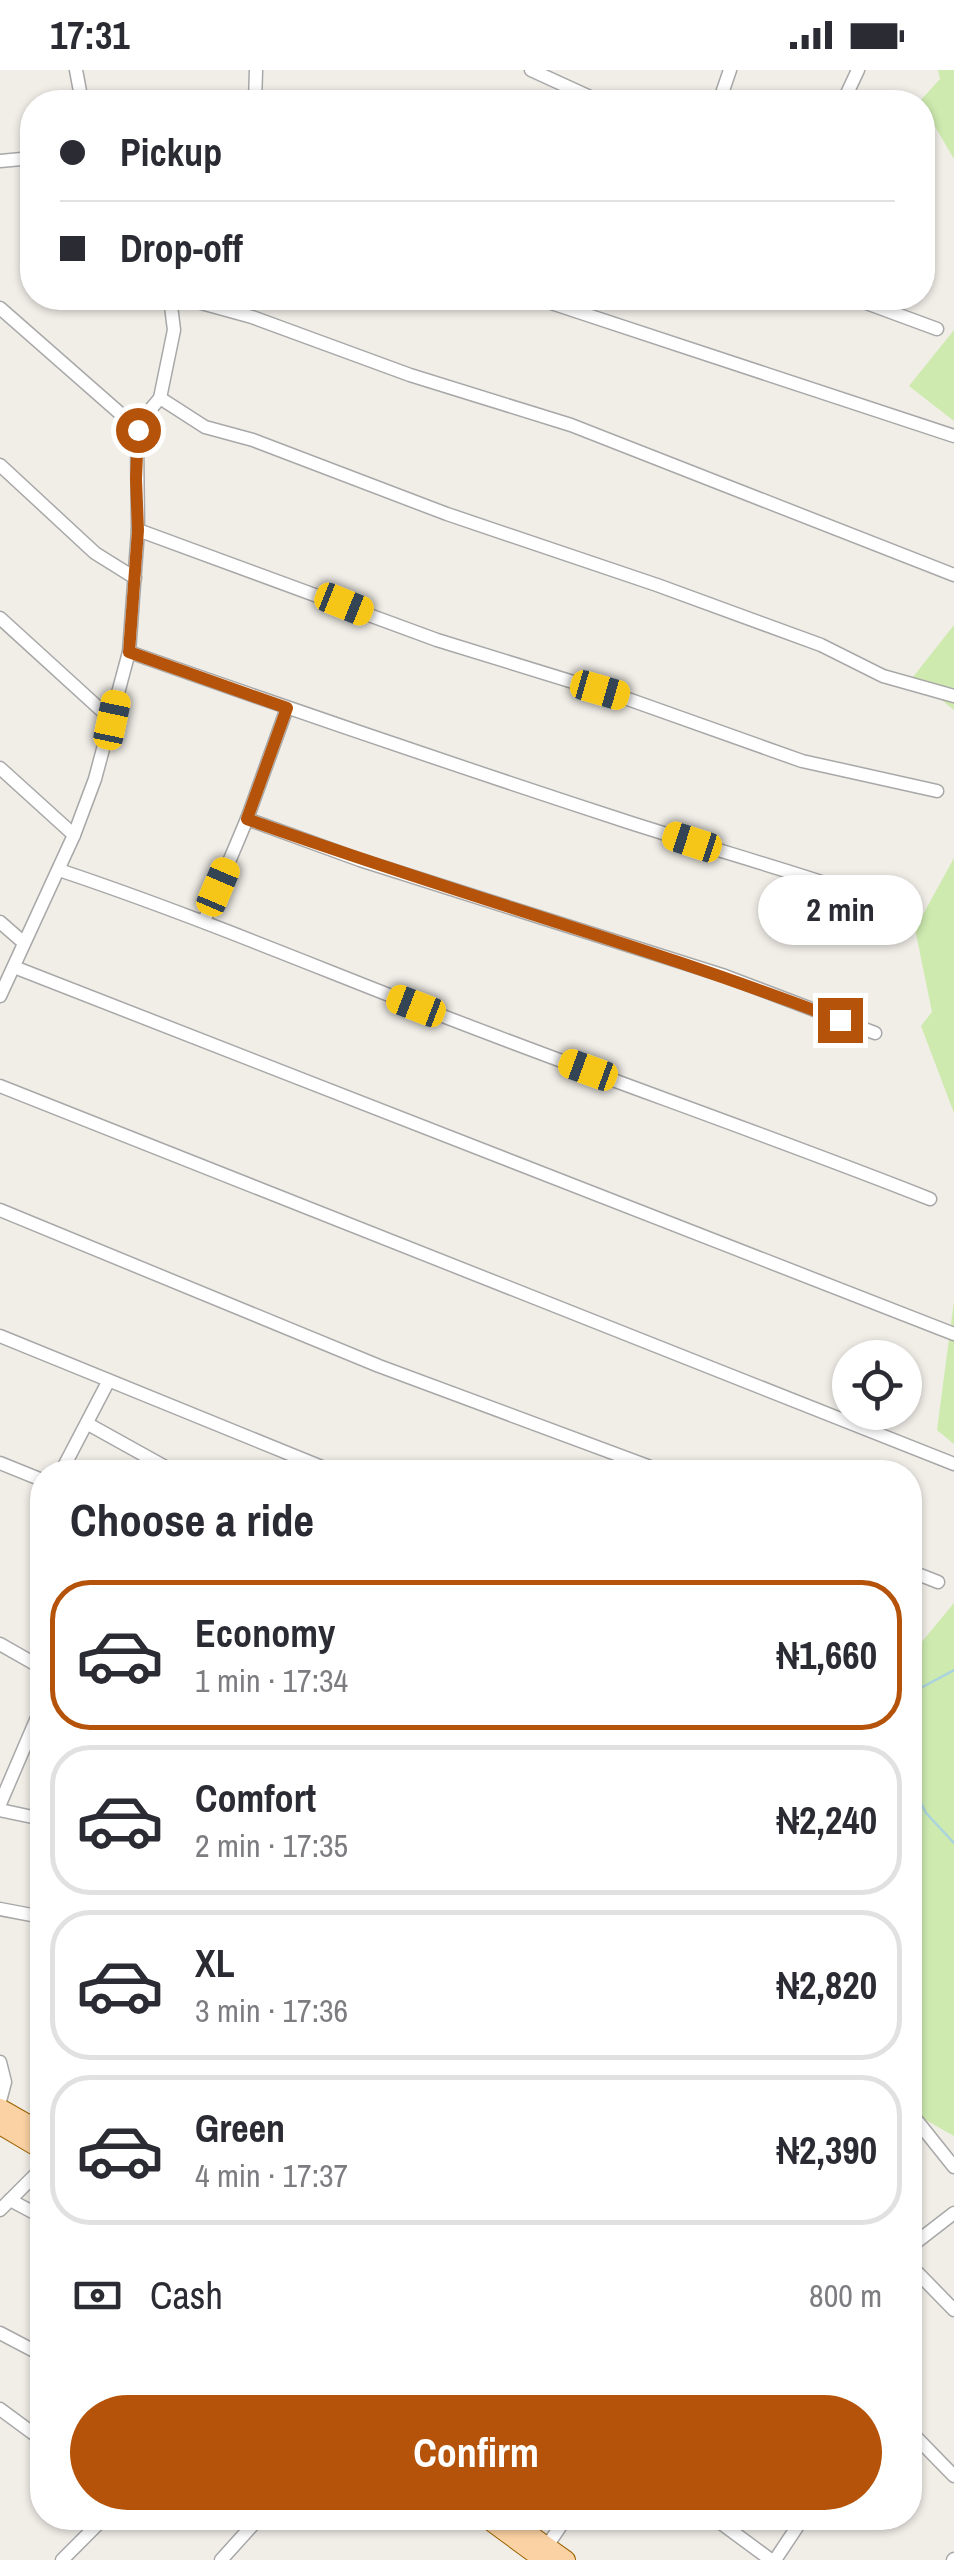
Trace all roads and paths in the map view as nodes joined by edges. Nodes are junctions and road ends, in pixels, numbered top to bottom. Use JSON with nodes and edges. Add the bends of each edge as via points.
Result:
{"nodes":[{"id":1,"x":532,"y":70,"type":"edge"},
{"id":2,"x":575,"y":90,"type":"edge"},
{"id":3,"x":0,"y":308,"type":"edge"},
{"id":4,"x":172,"y":310,"type":"edge"},
{"id":5,"x":227,"y":310,"type":"edge"},
{"id":6,"x":572,"y":310,"type":"edge"},
{"id":7,"x":886,"y":310,"type":"edge"},
{"id":8,"x":937,"y":329,"type":"dead end"},
{"id":9,"x":160,"y":398,"type":"junction"},
{"id":10,"x":138,"y":430,"type":"junction"},
{"id":11,"x":954,"y":436,"type":"edge"},
{"id":12,"x":0,"y":465,"type":"edge"},
{"id":13,"x":138,"y":530,"type":"junction"},
{"id":14,"x":954,"y":576,"type":"edge"},
{"id":15,"x":135,"y":578,"type":"junction"},
{"id":16,"x":0,"y":618,"type":"edge"},
{"id":17,"x":129,"y":652,"type":"junction"},
{"id":18,"x":954,"y":696,"type":"edge"},
{"id":19,"x":287,"y":708,"type":"junction"},
{"id":20,"x":112,"y":720,"type":"junction"},
{"id":21,"x":0,"y":768,"type":"edge"},
{"id":22,"x":938,"y":791,"type":"dead end"},
{"id":23,"x":247,"y":819,"type":"junction"},
{"id":24,"x":74,"y":835,"type":"junction"},
{"id":25,"x":58,"y":870,"type":"junction"},
{"id":26,"x":912,"y":913,"type":"dead end"},
{"id":27,"x":204,"y":921,"type":"junction"},
{"id":28,"x":0,"y":922,"type":"edge"},
{"id":29,"x":24,"y":943,"type":"junction"},
{"id":30,"x":14,"y":967,"type":"junction"},
{"id":31,"x":0,"y":996,"type":"edge"},
{"id":32,"x":875,"y":1032,"type":"dead end"},
{"id":33,"x":0,"y":1086,"type":"edge"},
{"id":34,"x":930,"y":1199,"type":"dead end"},
{"id":35,"x":0,"y":1210,"type":"edge"},
{"id":36,"x":954,"y":1334,"type":"edge"},
{"id":37,"x":0,"y":1336,"type":"edge"},
{"id":38,"x":108,"y":1382,"type":"junction"},
{"id":39,"x":88,"y":1424,"type":"junction"},
{"id":40,"x":68,"y":1460,"type":"edge"},
{"id":41,"x":158,"y":1460,"type":"edge"},
{"id":42,"x":304,"y":1460,"type":"edge"},
{"id":43,"x":632,"y":1460,"type":"edge"},
{"id":44,"x":0,"y":1463,"type":"edge"},
{"id":45,"x":954,"y":1464,"type":"edge"},
{"id":46,"x":30,"y":1475,"type":"edge"},
{"id":47,"x":922,"y":1576,"type":"edge"},
{"id":48,"x":938,"y":1582,"type":"dead end"},
{"id":49,"x":0,"y":1644,"type":"edge"},
{"id":50,"x":30,"y":1661,"type":"edge"},
{"id":51,"x":30,"y":1735,"type":"edge"},
{"id":52,"x":0,"y":1807,"type":"edge"},
{"id":53,"x":30,"y":1816,"type":"edge"},
{"id":54,"x":0,"y":1909,"type":"edge"},
{"id":55,"x":30,"y":1914,"type":"edge"},
{"id":56,"x":0,"y":2062,"type":"edge"},
{"id":57,"x":0,"y":2105,"type":"edge"},
{"id":58,"x":0,"y":2124,"type":"edge"},
{"id":59,"x":30,"y":2124,"type":"edge"},
{"id":60,"x":922,"y":2127,"type":"edge"},
{"id":61,"x":30,"y":2143,"type":"edge"},
{"id":62,"x":954,"y":2167,"type":"edge"},
{"id":63,"x":30,"y":2180,"type":"edge"},
{"id":64,"x":4,"y":2205,"type":"edge"},
{"id":65,"x":30,"y":2213,"type":"edge"},
{"id":66,"x":954,"y":2214,"type":"edge"},
{"id":67,"x":922,"y":2238,"type":"edge"},
{"id":68,"x":922,"y":2277,"type":"edge"},
{"id":69,"x":954,"y":2310,"type":"edge"},
{"id":70,"x":0,"y":2333,"type":"edge"},
{"id":71,"x":30,"y":2349,"type":"edge"},
{"id":72,"x":0,"y":2409,"type":"edge"},
{"id":73,"x":30,"y":2431,"type":"edge"},
{"id":74,"x":922,"y":2443,"type":"edge"},
{"id":75,"x":954,"y":2476,"type":"edge"},
{"id":76,"x":92,"y":2530,"type":"edge"},
{"id":77,"x":248,"y":2530,"type":"edge"},
{"id":78,"x":502,"y":2530,"type":"edge"},
{"id":79,"x":516,"y":2530,"type":"edge"},
{"id":80,"x":555,"y":2530,"type":"edge"},
{"id":81,"x":731,"y":2530,"type":"edge"},
{"id":82,"x":794,"y":2530,"type":"edge"},
{"id":83,"x":534,"y":2554,"type":"edge"},
{"id":84,"x":62,"y":2560,"type":"edge"},
{"id":85,"x":221,"y":2560,"type":"edge"},
{"id":86,"x":566,"y":2560,"type":"edge"},
{"id":87,"x":773,"y":2560,"type":"edge"}],
"edges":[{"from":1,"to":2,"type":"street"},
{"from":3,"to":10,"type":"street"},
{"from":4,"to":9,"type":"street","via":[[174,330]]},
{"from":5,"to":14,"type":"street","via":[[571,425]]},
{"from":6,"to":11,"type":"street"},
{"from":7,"to":8,"type":"street"},
{"from":9,"to":10,"type":"street"},
{"from":9,"to":18,"type":"street","via":[[204,427],[657,584],[822,645],[883,676]]},
{"from":10,"to":13,"type":"street"},
{"from":12,"to":15,"type":"street","via":[[95,553]]},
{"from":13,"to":15,"type":"street"},
{"from":13,"to":22,"type":"street","via":[[437,640],[802,761]]},
{"from":15,"to":17,"type":"street"},
{"from":16,"to":20,"type":"street"},
{"from":17,"to":19,"type":"street"},
{"from":17,"to":20,"type":"street"},
{"from":19,"to":23,"type":"street"},
{"from":19,"to":26,"type":"street"},
{"from":20,"to":24,"type":"street"},
{"from":21,"to":24,"type":"street"},
{"from":23,"to":27,"type":"street"},
{"from":23,"to":32,"type":"street","via":[[726,976]]},
{"from":24,"to":25,"type":"street"},
{"from":25,"to":27,"type":"street"},
{"from":25,"to":29,"type":"street"},
{"from":27,"to":34,"type":"street"},
{"from":28,"to":29,"type":"street"},
{"from":29,"to":30,"type":"street"},
{"from":30,"to":31,"type":"street"},
{"from":30,"to":36,"type":"street"},
{"from":33,"to":45,"type":"street"},
{"from":35,"to":43,"type":"street","via":[[379,1366]]},
{"from":37,"to":38,"type":"street"},
{"from":38,"to":39,"type":"street"},
{"from":38,"to":42,"type":"street"},
{"from":39,"to":40,"type":"street"},
{"from":39,"to":41,"type":"street"},
{"from":44,"to":46,"type":"street"},
{"from":47,"to":48,"type":"street"},
{"from":49,"to":50,"type":"street"},
{"from":51,"to":52,"type":"street"},
{"from":52,"to":53,"type":"street"},
{"from":54,"to":55,"type":"street"},
{"from":56,"to":57,"type":"street"},
{"from":57,"to":59,"type":"main road"},
{"from":58,"to":61,"type":"main road"},
{"from":60,"to":62,"type":"street"},
{"from":63,"to":64,"type":"street"},
{"from":64,"to":65,"type":"street"},
{"from":66,"to":67,"type":"street"},
{"from":68,"to":69,"type":"street"},
{"from":70,"to":71,"type":"street"},
{"from":72,"to":73,"type":"street"},
{"from":74,"to":75,"type":"street"},
{"from":76,"to":84,"type":"street"},
{"from":77,"to":85,"type":"street"},
{"from":78,"to":83,"type":"main road"},
{"from":79,"to":83,"type":"main road"},
{"from":80,"to":83,"type":"street"},
{"from":81,"to":87,"type":"street"},
{"from":82,"to":87,"type":"street"},
{"from":83,"to":86,"type":"main road"}]}
